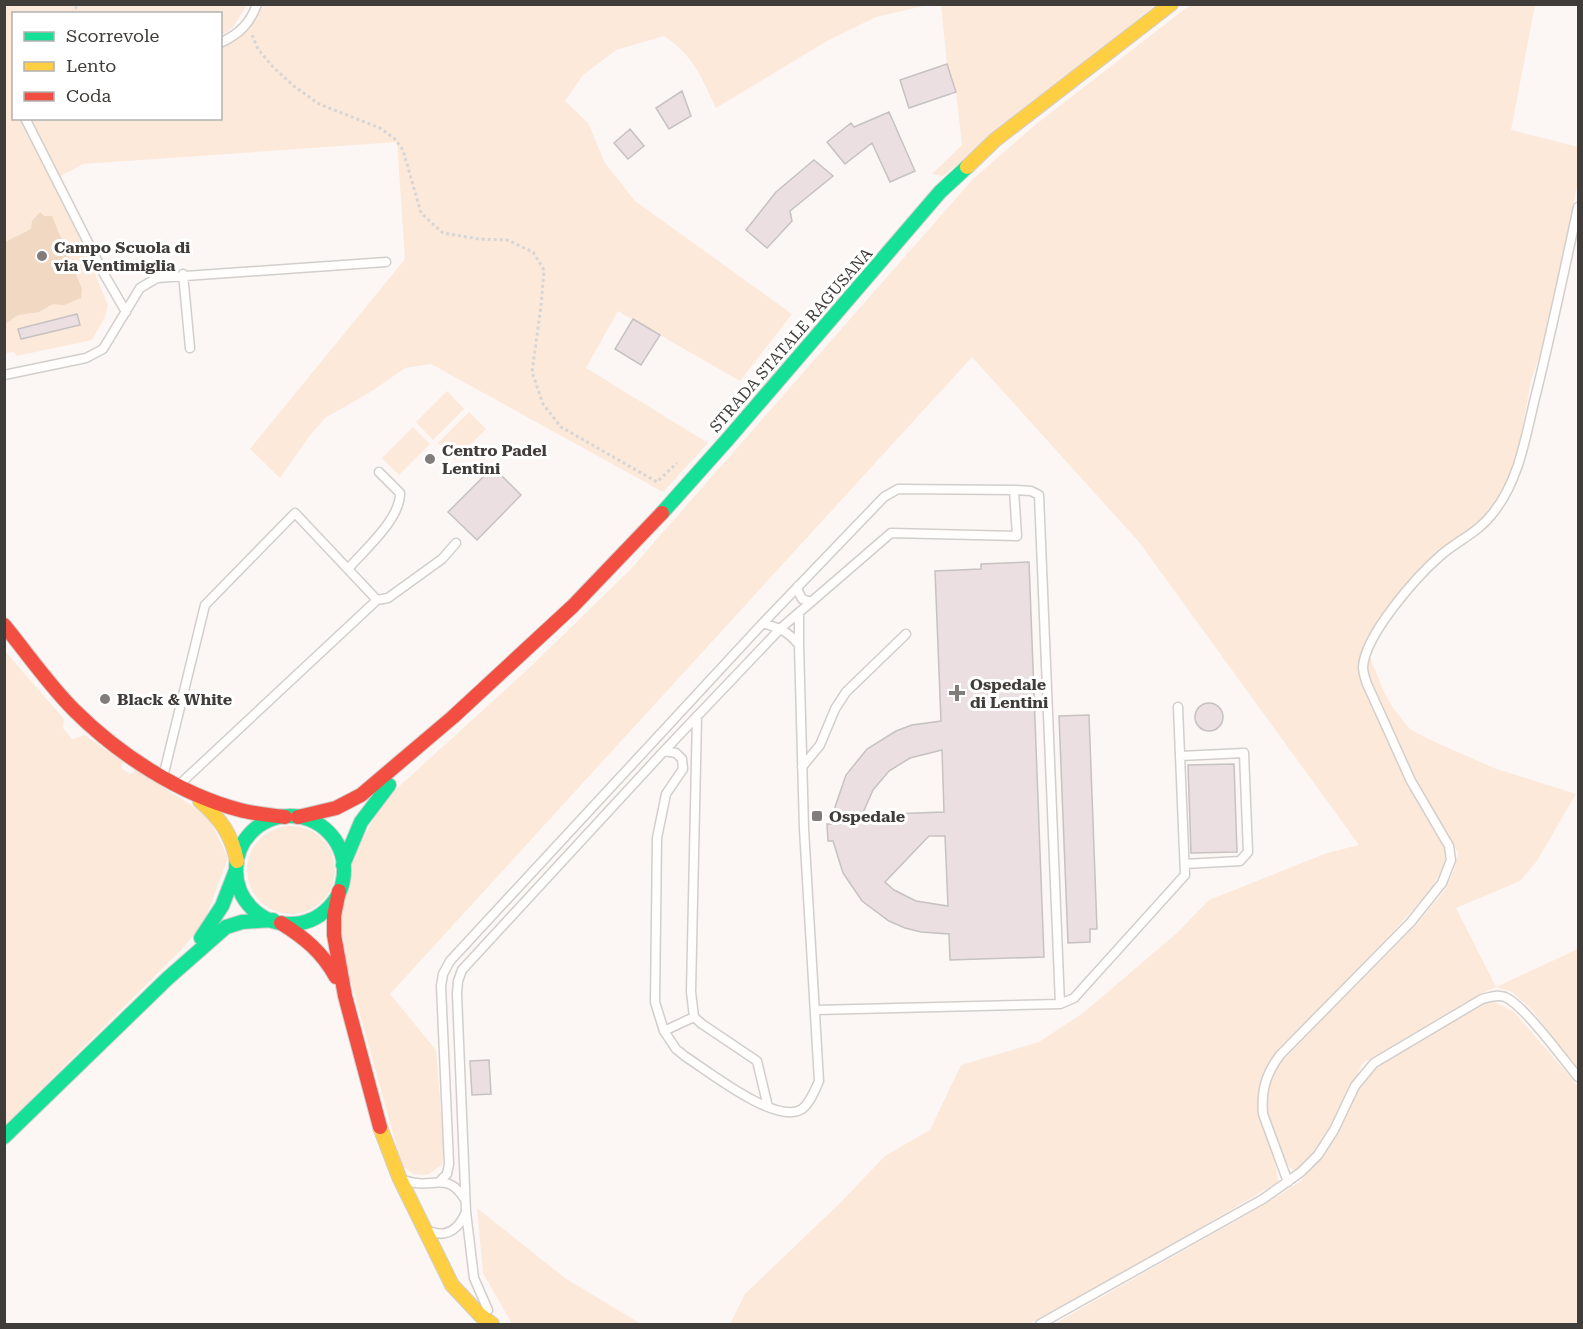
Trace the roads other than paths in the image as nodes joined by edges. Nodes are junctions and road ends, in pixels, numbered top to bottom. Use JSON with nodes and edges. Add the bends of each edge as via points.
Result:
{"nodes":[{"id":1,"x":257,"y":4,"type":"edge"},
{"id":2,"x":1171,"y":4,"type":"edge"},
{"id":3,"x":222,"y":42,"type":"edge"},
{"id":4,"x":26,"y":120,"type":"edge"},
{"id":5,"x":1578,"y":207,"type":"edge"},
{"id":6,"x":386,"y":262,"type":"dead end"},
{"id":7,"x":183,"y":274,"type":"junction"},
{"id":8,"x":126,"y":312,"type":"junction"},
{"id":9,"x":190,"y":348,"type":"dead end"},
{"id":10,"x":4,"y":375,"type":"edge"},
{"id":11,"x":379,"y":472,"type":"dead end"},
{"id":12,"x":1014,"y":490,"type":"junction"},
{"id":13,"x":456,"y":543,"type":"dead end"},
{"id":14,"x":348,"y":569,"type":"junction"},
{"id":15,"x":798,"y":586,"type":"junction"},
{"id":16,"x":377,"y":600,"type":"junction"},
{"id":17,"x":811,"y":602,"type":"junction"},
{"id":18,"x":799,"y":613,"type":"junction"},
{"id":19,"x":763,"y":624,"type":"junction"},
{"id":20,"x":4,"y":625,"type":"edge"},
{"id":21,"x":782,"y":628,"type":"junction"},
{"id":22,"x":906,"y":634,"type":"dead end"},
{"id":23,"x":799,"y":645,"type":"junction"},
{"id":24,"x":1178,"y":707,"type":"dead end"},
{"id":25,"x":697,"y":716,"type":"junction"},
{"id":26,"x":453,"y":717,"type":"junction"},
{"id":27,"x":664,"y":751,"type":"junction"},
{"id":28,"x":1180,"y":756,"type":"junction"},
{"id":29,"x":802,"y":767,"type":"junction"},
{"id":30,"x":163,"y":776,"type":"junction"},
{"id":31,"x":678,"y":778,"type":"junction"},
{"id":32,"x":697,"y":785,"type":"junction"},
{"id":33,"x":182,"y":787,"type":"junction"},
{"id":34,"x":292,"y":817,"type":"junction"},
{"id":35,"x":1185,"y":864,"type":"junction"},
{"id":36,"x":343,"y":865,"type":"junction"},
{"id":37,"x":237,"y":866,"type":"junction"},
{"id":38,"x":339,"y":891,"type":"junction"},
{"id":39,"x":277,"y":921,"type":"junction"},
{"id":40,"x":168,"y":978,"type":"junction"},
{"id":41,"x":345,"y":996,"type":"junction"},
{"id":42,"x":1060,"y":1004,"type":"junction"},
{"id":43,"x":816,"y":1010,"type":"junction"},
{"id":44,"x":694,"y":1017,"type":"junction"},
{"id":45,"x":664,"y":1031,"type":"junction"},
{"id":46,"x":1578,"y":1077,"type":"edge"},
{"id":47,"x":768,"y":1107,"type":"junction"},
{"id":48,"x":4,"y":1137,"type":"edge"},
{"id":49,"x":399,"y":1176,"type":"junction"},
{"id":50,"x":440,"y":1181,"type":"junction"},
{"id":51,"x":1288,"y":1182,"type":"junction"},
{"id":52,"x":430,"y":1183,"type":"junction"},
{"id":53,"x":464,"y":1198,"type":"junction"},
{"id":54,"x":413,"y":1204,"type":"junction"},
{"id":55,"x":466,"y":1212,"type":"junction"},
{"id":56,"x":425,"y":1230,"type":"junction"},
{"id":57,"x":493,"y":1324,"type":"edge"},
{"id":58,"x":1040,"y":1324,"type":"edge"}],
"edges":[{"from":1,"to":3,"type":"lane","via":[[247,25]]},
{"from":2,"to":26,"type":"main road","name":"STRADA STATALE RAGUSANA","via":[[995,140],[940,192],[654,521],[573,606]]},
{"from":4,"to":8,"type":"lane"},
{"from":5,"to":51,"type":"lane","via":[[1549,346],[1510,487],[1487,520],[1426,570],[1379,627],[1366,654],[1363,672],[1367,684],[1411,781],[1449,846],[1450,860],[1442,883],[1410,923],[1280,1055],[1265,1079],[1263,1114]]},
{"from":6,"to":7,"type":"lane"},
{"from":7,"to":8,"type":"lane","via":[[157,278],[140,288]]},
{"from":7,"to":9,"type":"lane"},
{"from":8,"to":10,"type":"lane","via":[[103,349],[86,358]]},
{"from":11,"to":14,"type":"lane","via":[[400,493],[400,503],[393,517]]},
{"from":12,"to":15,"type":"lane","via":[[898,489],[884,496]]},
{"from":12,"to":17,"type":"lane","via":[[1017,536],[891,532]]},
{"from":12,"to":42,"type":"lane","via":[[1040,495]]},
{"from":13,"to":16,"type":"lane","via":[[442,559],[388,598]]},
{"from":14,"to":16,"type":"lane"},
{"from":14,"to":30,"type":"lane","via":[[295,513],[205,605]]},
{"from":15,"to":17,"type":"lane","via":[[802,599]]},
{"from":15,"to":19,"type":"lane"},
{"from":16,"to":33,"type":"lane"},
{"from":17,"to":18,"type":"lane"},
{"from":18,"to":21,"type":"lane"},
{"from":18,"to":23,"type":"lane"},
{"from":19,"to":21,"type":"lane"},
{"from":19,"to":50,"type":"lane","via":[[450,961],[441,986],[449,1164]]},
{"from":20,"to":30,"type":"main road","via":[[73,709],[123,751]]},
{"from":21,"to":23,"type":"lane"},
{"from":21,"to":25,"type":"lane"},
{"from":22,"to":29,"type":"lane","via":[[846,692],[820,745]]},
{"from":23,"to":29,"type":"lane"},
{"from":24,"to":28,"type":"lane"},
{"from":25,"to":27,"type":"lane"},
{"from":25,"to":32,"type":"lane"},
{"from":26,"to":34,"type":"main road","via":[[361,795],[336,808]]},
{"from":26,"to":36,"type":"main road","via":[[370,805]]},
{"from":27,"to":31,"type":"lane","via":[[676,753],[682,759],[683,769]]},
{"from":27,"to":53,"type":"lane","via":[[462,970],[457,994]]},
{"from":28,"to":35,"type":"lane"},
{"from":28,"to":35,"type":"lane","via":[[1244,753],[1248,852],[1240,861]]},
{"from":29,"to":43,"type":"lane"},
{"from":30,"to":33,"type":"main road"},
{"from":31,"to":32,"type":"lane","via":[[690,778]]},
{"from":31,"to":45,"type":"lane","via":[[666,794],[657,838],[655,1002]]},
{"from":32,"to":44,"type":"lane","via":[[691,992]]},
{"from":33,"to":34,"type":"main road","via":[[242,811]]},
{"from":33,"to":37,"type":"main road","via":[[214,813],[230,833]]},
{"from":34,"to":36,"type":"main road","via":[[316,823],[331,835]]},
{"from":34,"to":37,"type":"main road","via":[[267,821],[251,832],[243,843]]},
{"from":35,"to":42,"type":"lane","via":[[1185,875],[1074,998]]},
{"from":36,"to":38,"type":"main road"},
{"from":37,"to":39,"type":"main road","via":[[238,884],[246,901],[260,914]]},
{"from":37,"to":40,"type":"main road","via":[[214,921]]},
{"from":38,"to":39,"type":"main road","via":[[329,907],[314,918]]},
{"from":38,"to":41,"type":"main road","via":[[334,935]]},
{"from":39,"to":40,"type":"main road","via":[[242,922],[226,927]]},
{"from":39,"to":41,"type":"main road","via":[[314,944],[327,959]]},
{"from":40,"to":48,"type":"main road"},
{"from":41,"to":49,"type":"main road","via":[[384,1141]]},
{"from":42,"to":43,"type":"lane"},
{"from":43,"to":47,"type":"lane","via":[[819,1081],[811,1098],[802,1109],[789,1113]]},
{"from":44,"to":45,"type":"lane"},
{"from":44,"to":47,"type":"lane","via":[[757,1061]]},
{"from":45,"to":47,"type":"lane","via":[[686,1057]]},
{"from":46,"to":51,"type":"lane","via":[[1511,1001],[1495,995],[1482,999],[1374,1063],[1355,1086],[1318,1155]]},
{"from":49,"to":52,"type":"lane","via":[[419,1184]]},
{"from":49,"to":54,"type":"main road"},
{"from":50,"to":52,"type":"lane"},
{"from":50,"to":53,"type":"lane","via":[[459,1189]]},
{"from":51,"to":58,"type":"lane"},
{"from":52,"to":54,"type":"lane","via":[[419,1191]]},
{"from":53,"to":55,"type":"lane"},
{"from":54,"to":56,"type":"main road"},
{"from":55,"to":56,"type":"lane","via":[[461,1224],[450,1232],[437,1234]]},
{"from":55,"to":57,"type":"lane","via":[[474,1278]]},
{"from":56,"to":57,"type":"main road","via":[[452,1284]]}]}
